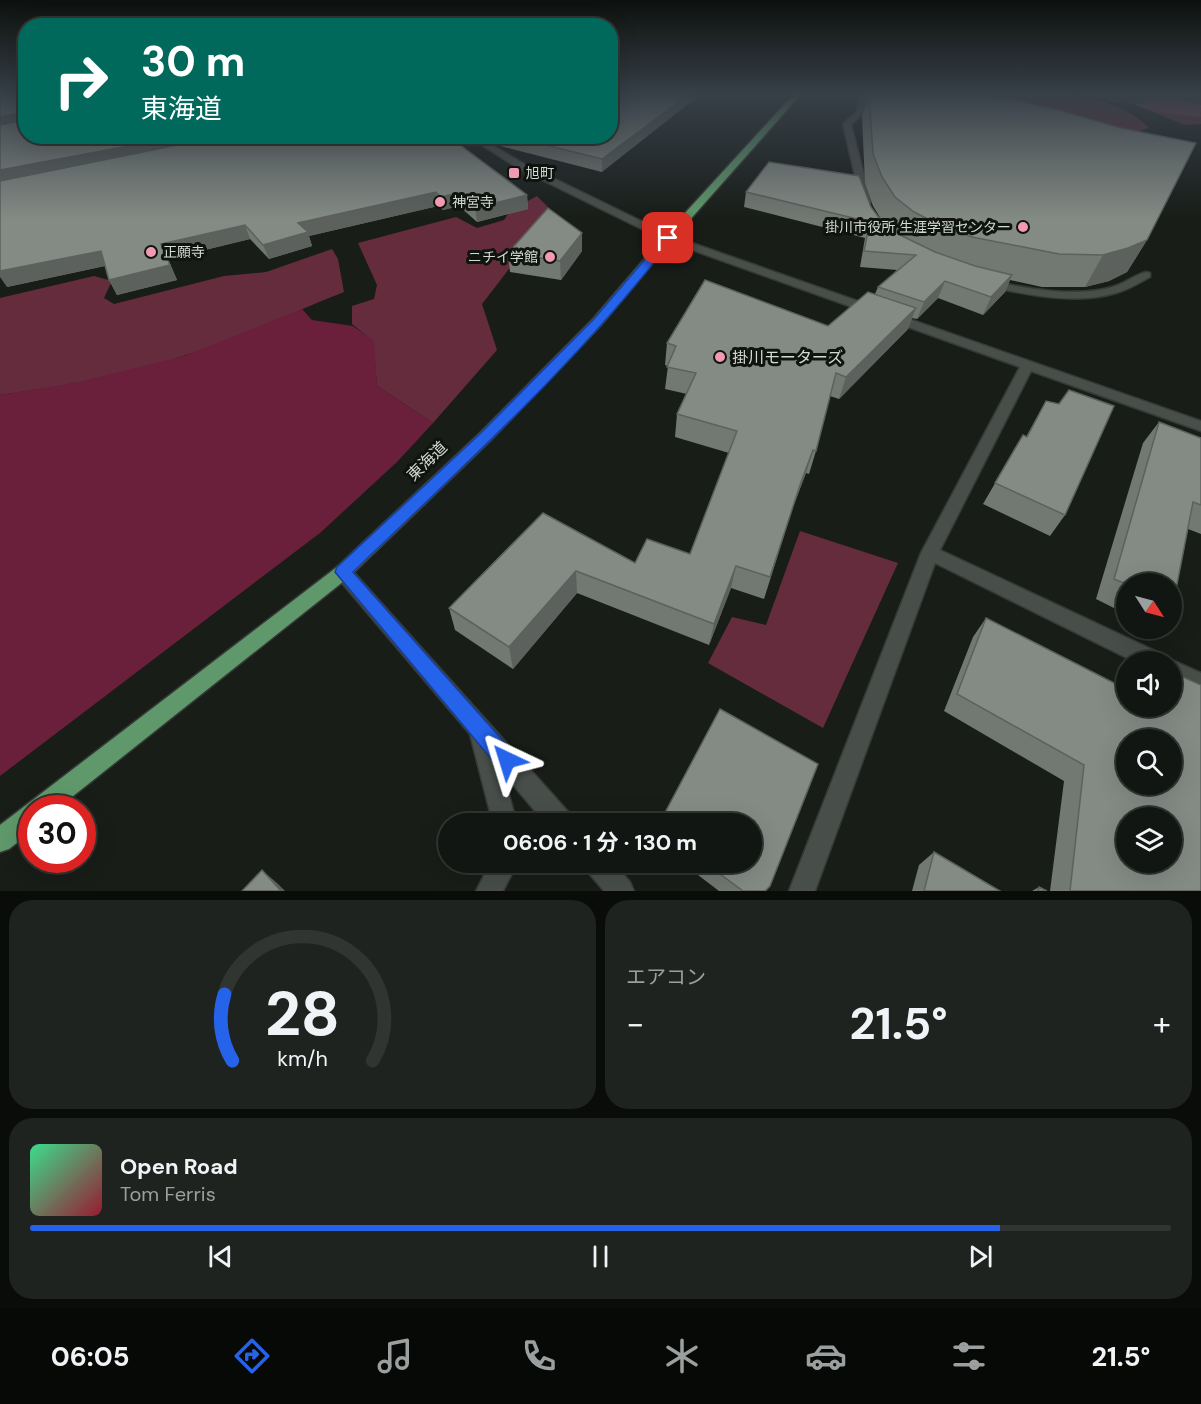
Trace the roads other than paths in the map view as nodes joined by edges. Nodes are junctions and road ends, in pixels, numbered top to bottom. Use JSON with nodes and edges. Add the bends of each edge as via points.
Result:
{"nodes":[{"id":1,"x":760,"y":136,"type":"edge"},
{"id":2,"x":850,"y":136,"type":"edge"},
{"id":3,"x":171,"y":144,"type":"edge"},
{"id":4,"x":484,"y":144,"type":"edge"},
{"id":5,"x":193,"y":152,"type":"edge"},
{"id":6,"x":182,"y":153,"type":"junction"},
{"id":7,"x":170,"y":156,"type":"edge"},
{"id":8,"x":871,"y":213,"type":"edge"},
{"id":9,"x":668,"y":238,"type":"junction"},
{"id":10,"x":1146,"y":275,"type":"edge"},
{"id":11,"x":972,"y":279,"type":"edge"},
{"id":12,"x":1027,"y":365,"type":"junction"},
{"id":13,"x":1201,"y":426,"type":"edge"},
{"id":14,"x":930,"y":553,"type":"junction"},
{"id":15,"x":343,"y":572,"type":"junction"},
{"id":16,"x":1134,"y":651,"type":"edge"},
{"id":17,"x":1182,"y":674,"type":"edge"},
{"id":18,"x":1201,"y":683,"type":"edge"},
{"id":19,"x":479,"y":729,"type":"junction"},
{"id":20,"x":57,"y":795,"type":"edge"},
{"id":21,"x":502,"y":813,"type":"edge"},
{"id":22,"x":552,"y":813,"type":"edge"},
{"id":23,"x":18,"y":826,"type":"edge"},
{"id":24,"x":0,"y":840,"type":"edge"},
{"id":25,"x":500,"y":873,"type":"edge"},
{"id":26,"x":605,"y":873,"type":"edge"},
{"id":27,"x":489,"y":891,"type":"edge"},
{"id":28,"x":621,"y":891,"type":"edge"},
{"id":29,"x":802,"y":891,"type":"edge"}],
"edges":[{"from":1,"to":9,"type":"main road","name":"東海道"},
{"from":2,"to":8,"type":"street"},
{"from":3,"to":6,"type":"street"},
{"from":4,"to":9,"type":"street"},
{"from":5,"to":6,"type":"street"},
{"from":6,"to":7,"type":"street"},
{"from":9,"to":12,"type":"street"},
{"from":9,"to":15,"type":"main road","name":"東海道","via":[[589,330],[486,436]]},
{"from":10,"to":11,"type":"street","via":[[1113,291],[1065,293],[1010,288]]},
{"from":12,"to":13,"type":"street"},
{"from":12,"to":14,"type":"street"},
{"from":14,"to":16,"type":"street"},
{"from":14,"to":29,"type":"street"},
{"from":15,"to":19,"type":"street"},
{"from":15,"to":20,"type":"main road","name":"東海道"},
{"from":17,"to":18,"type":"street"},
{"from":19,"to":21,"type":"street"},
{"from":19,"to":22,"type":"street"},
{"from":23,"to":24,"type":"main road"},
{"from":25,"to":27,"type":"street"},
{"from":26,"to":28,"type":"street"}]}
